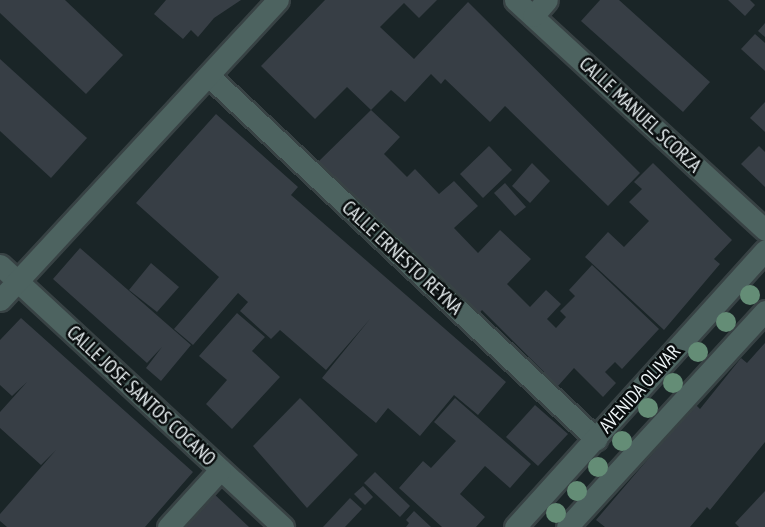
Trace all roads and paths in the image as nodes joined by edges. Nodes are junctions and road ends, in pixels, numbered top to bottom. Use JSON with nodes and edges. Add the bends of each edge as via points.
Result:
{"nodes":[{"id":1,"x":278,"y":0,"type":"edge"},
{"id":2,"x":515,"y":0,"type":"edge"},
{"id":3,"x":540,"y":8,"type":"edge"},
{"id":4,"x":209,"y":76,"type":"junction"},
{"id":5,"x":765,"y":230,"type":"edge"},
{"id":6,"x":765,"y":250,"type":"edge"},
{"id":7,"x":0,"y":265,"type":"edge"},
{"id":8,"x":18,"y":281,"type":"junction"},
{"id":9,"x":0,"y":300,"type":"edge"},
{"id":10,"x":765,"y":310,"type":"edge"},
{"id":11,"x":596,"y":439,"type":"junction"},
{"id":12,"x":220,"y":470,"type":"junction"},
{"id":13,"x":168,"y":527,"type":"edge"},
{"id":14,"x":283,"y":527,"type":"edge"},
{"id":15,"x":515,"y":527,"type":"edge"},
{"id":16,"x":568,"y":527,"type":"edge"}],
"edges":[{"from":1,"to":4,"type":"street"},
{"from":2,"to":3,"type":"street","name":"CALLE MANUEL SCORZA"},
{"from":3,"to":5,"type":"street","name":"CALLE MANUEL SCORZA"},
{"from":4,"to":8,"type":"street"},
{"from":4,"to":11,"type":"street","name":"CALLE ERNESTO REYNA"},
{"from":6,"to":11,"type":"street","name":"AVENIDA OLIVAR"},
{"from":7,"to":8,"type":"street","name":"CALLE JOSE SANTOS COCANO"},
{"from":8,"to":9,"type":"street"},
{"from":8,"to":12,"type":"street","name":"CALLE JOSE SANTOS COCANO"},
{"from":10,"to":16,"type":"street","name":"AVENIDA OLIVAR"},
{"from":11,"to":15,"type":"street","name":"AVENIDA OLIVAR"},
{"from":12,"to":13,"type":"street"},
{"from":12,"to":14,"type":"street","name":"CALLE JOSE SANTOS COCANO"}]}
